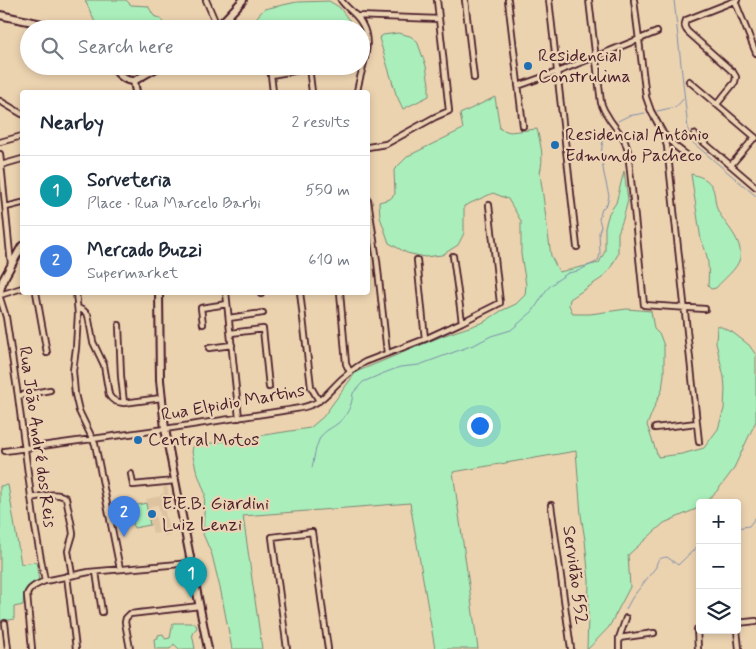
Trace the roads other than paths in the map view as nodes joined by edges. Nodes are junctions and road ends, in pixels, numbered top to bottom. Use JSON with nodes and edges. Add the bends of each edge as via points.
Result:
{"nodes":[{"id":1,"x":206,"y":0,"type":"edge"},
{"id":2,"x":243,"y":0,"type":"edge"},
{"id":3,"x":341,"y":0,"type":"edge"},
{"id":4,"x":437,"y":0,"type":"edge"},
{"id":5,"x":465,"y":0,"type":"edge"},
{"id":6,"x":508,"y":0,"type":"edge"},
{"id":7,"x":549,"y":0,"type":"edge"},
{"id":8,"x":589,"y":0,"type":"edge"},
{"id":9,"x":634,"y":0,"type":"edge"},
{"id":10,"x":736,"y":0,"type":"edge"},
{"id":11,"x":0,"y":15,"type":"edge"},
{"id":12,"x":357,"y":16,"type":"junction"},
{"id":13,"x":439,"y":19,"type":"junction"},
{"id":14,"x":23,"y":20,"type":"edge"},
{"id":15,"x":214,"y":20,"type":"edge"},
{"id":16,"x":224,"y":20,"type":"edge"},
{"id":17,"x":360,"y":20,"type":"edge"},
{"id":18,"x":657,"y":32,"type":"dead end"},
{"id":19,"x":638,"y":39,"type":"junction"},
{"id":20,"x":756,"y":53,"type":"edge"},
{"id":21,"x":595,"y":57,"type":"junction"},
{"id":22,"x":558,"y":72,"type":"junction"},
{"id":23,"x":119,"y":75,"type":"edge"},
{"id":24,"x":144,"y":75,"type":"edge"},
{"id":25,"x":271,"y":75,"type":"edge"},
{"id":26,"x":311,"y":75,"type":"edge"},
{"id":27,"x":361,"y":75,"type":"edge"},
{"id":28,"x":474,"y":78,"type":"dead end"},
{"id":29,"x":689,"y":80,"type":"dead end"},
{"id":30,"x":134,"y":81,"type":"junction"},
{"id":31,"x":518,"y":86,"type":"junction"},
{"id":32,"x":136,"y":90,"type":"edge"},
{"id":33,"x":273,"y":90,"type":"edge"},
{"id":34,"x":312,"y":90,"type":"edge"},
{"id":35,"x":357,"y":90,"type":"edge"},
{"id":36,"x":0,"y":101,"type":"edge"},
{"id":37,"x":717,"y":104,"type":"junction"},
{"id":38,"x":20,"y":113,"type":"edge"},
{"id":39,"x":523,"y":126,"type":"dead end"},
{"id":40,"x":663,"y":133,"type":"junction"},
{"id":41,"x":694,"y":134,"type":"dead end"},
{"id":42,"x":20,"y":137,"type":"edge"},
{"id":43,"x":755,"y":138,"type":"edge"},
{"id":44,"x":0,"y":142,"type":"edge"},
{"id":45,"x":370,"y":147,"type":"edge"},
{"id":46,"x":0,"y":154,"type":"edge"},
{"id":47,"x":688,"y":157,"type":"dead end"},
{"id":48,"x":20,"y":160,"type":"edge"},
{"id":49,"x":1,"y":165,"type":"edge"},
{"id":50,"x":731,"y":165,"type":"junction"},
{"id":51,"x":1,"y":179,"type":"edge"},
{"id":52,"x":756,"y":187,"type":"edge"},
{"id":53,"x":20,"y":203,"type":"edge"},
{"id":54,"x":489,"y":205,"type":"dead end"},
{"id":55,"x":4,"y":206,"type":"edge"},
{"id":56,"x":370,"y":214,"type":"edge"},
{"id":57,"x":577,"y":247,"type":"dead end"},
{"id":58,"x":20,"y":249,"type":"edge"},
{"id":59,"x":453,"y":256,"type":"dead end"},
{"id":60,"x":417,"y":260,"type":"dead end"},
{"id":61,"x":11,"y":265,"type":"junction"},
{"id":62,"x":20,"y":289,"type":"edge"},
{"id":63,"x":0,"y":291,"type":"edge"},
{"id":64,"x":37,"y":295,"type":"edge"},
{"id":65,"x":76,"y":295,"type":"edge"},
{"id":66,"x":159,"y":295,"type":"edge"},
{"id":67,"x":226,"y":295,"type":"edge"},
{"id":68,"x":300,"y":295,"type":"edge"},
{"id":69,"x":340,"y":295,"type":"edge"},
{"id":70,"x":0,"y":297,"type":"edge"},
{"id":71,"x":227,"y":304,"type":"junction"},
{"id":72,"x":684,"y":307,"type":"junction"},
{"id":73,"x":78,"y":308,"type":"junction"},
{"id":74,"x":705,"y":309,"type":"dead end"},
{"id":75,"x":263,"y":312,"type":"dead end"},
{"id":76,"x":229,"y":318,"type":"junction"},
{"id":77,"x":462,"y":322,"type":"junction"},
{"id":78,"x":203,"y":324,"type":"dead end"},
{"id":79,"x":119,"y":325,"type":"dead end"},
{"id":80,"x":231,"y":333,"type":"junction"},
{"id":81,"x":425,"y":339,"type":"junction"},
{"id":82,"x":232,"y":345,"type":"junction"},
{"id":83,"x":209,"y":348,"type":"dead end"},
{"id":84,"x":47,"y":353,"type":"dead end"},
{"id":85,"x":387,"y":353,"type":"junction"},
{"id":86,"x":350,"y":372,"type":"junction"},
{"id":87,"x":269,"y":387,"type":"dead end"},
{"id":88,"x":50,"y":390,"type":"dead end"},
{"id":89,"x":18,"y":396,"type":"junction"},
{"id":90,"x":162,"y":398,"type":"junction"},
{"id":91,"x":319,"y":401,"type":"junction"},
{"id":92,"x":124,"y":402,"type":"junction"},
{"id":93,"x":239,"y":418,"type":"junction"},
{"id":94,"x":697,"y":422,"type":"junction"},
{"id":95,"x":655,"y":428,"type":"dead end"},
{"id":96,"x":165,"y":429,"type":"junction"},
{"id":97,"x":93,"y":439,"type":"junction"},
{"id":98,"x":699,"y":442,"type":"dead end"},
{"id":99,"x":24,"y":448,"type":"junction"},
{"id":100,"x":5,"y":451,"type":"dead end"},
{"id":101,"x":131,"y":474,"type":"dead end"},
{"id":102,"x":175,"y":481,"type":"junction"},
{"id":103,"x":31,"y":498,"type":"junction"},
{"id":104,"x":551,"y":505,"type":"dead end"},
{"id":105,"x":192,"y":563,"type":"junction"},
{"id":106,"x":120,"y":569,"type":"junction"},
{"id":107,"x":96,"y":572,"type":"junction"},
{"id":108,"x":72,"y":575,"type":"junction"},
{"id":109,"x":67,"y":576,"type":"junction"},
{"id":110,"x":45,"y":581,"type":"junction"},
{"id":111,"x":200,"y":606,"type":"junction"},
{"id":112,"x":102,"y":612,"type":"dead end"},
{"id":113,"x":626,"y":618,"type":"dead end"},
{"id":114,"x":756,"y":621,"type":"edge"},
{"id":115,"x":5,"y":623,"type":"dead end"},
{"id":116,"x":741,"y":623,"type":"edge"},
{"id":117,"x":654,"y":632,"type":"dead end"},
{"id":118,"x":698,"y":634,"type":"edge"},
{"id":119,"x":737,"y":634,"type":"edge"},
{"id":120,"x":619,"y":638,"type":"junction"},
{"id":121,"x":8,"y":649,"type":"edge"},
{"id":122,"x":32,"y":649,"type":"edge"},
{"id":123,"x":76,"y":649,"type":"edge"},
{"id":124,"x":130,"y":649,"type":"edge"},
{"id":125,"x":208,"y":649,"type":"edge"},
{"id":126,"x":287,"y":649,"type":"edge"},
{"id":127,"x":328,"y":649,"type":"edge"},
{"id":128,"x":570,"y":649,"type":"edge"},
{"id":129,"x":619,"y":649,"type":"edge"},
{"id":130,"x":698,"y":649,"type":"edge"},
{"id":131,"x":739,"y":649,"type":"edge"}],
"edges":[{"from":1,"to":15,"type":"street"},
{"from":2,"to":16,"type":"street"},
{"from":3,"to":12,"type":"street"},
{"from":4,"to":13,"type":"street"},
{"from":5,"to":28,"type":"street"},
{"from":6,"to":31,"type":"street"},
{"from":7,"to":22,"type":"street"},
{"from":8,"to":21,"type":"street"},
{"from":9,"to":19,"type":"street"},
{"from":10,"to":20,"type":"street"},
{"from":10,"to":37,"type":"street","via":[[686,20],[684,26],[736,77]]},
{"from":11,"to":14,"type":"street"},
{"from":12,"to":13,"type":"street"},
{"from":12,"to":17,"type":"street"},
{"from":13,"to":45,"type":"street","via":[[449,111],[386,144]]},
{"from":18,"to":19,"type":"street"},
{"from":19,"to":21,"type":"street"},
{"from":19,"to":40,"type":"street","via":[[646,97]]},
{"from":21,"to":22,"type":"street"},
{"from":21,"to":72,"type":"street","via":[[604,110],[624,139],[628,151],[644,305]]},
{"from":22,"to":31,"type":"street"},
{"from":22,"to":57,"type":"street"},
{"from":23,"to":30,"type":"street"},
{"from":24,"to":30,"type":"street"},
{"from":25,"to":33,"type":"street"},
{"from":26,"to":34,"type":"street"},
{"from":27,"to":35,"type":"street"},
{"from":29,"to":37,"type":"street"},
{"from":30,"to":32,"type":"street"},
{"from":31,"to":39,"type":"street"},
{"from":36,"to":38,"type":"street"},
{"from":37,"to":43,"type":"street"},
{"from":40,"to":47,"type":"street"},
{"from":40,"to":72,"type":"street"},
{"from":41,"to":50,"type":"street"},
{"from":42,"to":44,"type":"street"},
{"from":43,"to":50,"type":"street"},
{"from":46,"to":49,"type":"street"},
{"from":48,"to":49,"type":"street"},
{"from":49,"to":51,"type":"street"},
{"from":50,"to":52,"type":"street"},
{"from":51,"to":55,"type":"street"},
{"from":53,"to":55,"type":"street"},
{"from":54,"to":77,"type":"street","name":"Rua Elpidio Martins","via":[[500,303]]},
{"from":55,"to":61,"type":"street"},
{"from":56,"to":85,"type":"street"},
{"from":58,"to":61,"type":"street"},
{"from":59,"to":77,"type":"street"},
{"from":60,"to":81,"type":"street"},
{"from":61,"to":63,"type":"street"},
{"from":62,"to":70,"type":"street"},
{"from":64,"to":84,"type":"street"},
{"from":65,"to":73,"type":"street"},
{"from":66,"to":90,"type":"street"},
{"from":67,"to":71,"type":"street"},
{"from":68,"to":91,"type":"street","via":[[311,387]]},
{"from":69,"to":86,"type":"street","via":[[346,364]]},
{"from":70,"to":89,"type":"street","name":"Rua João André dos Reis"},
{"from":71,"to":76,"type":"street"},
{"from":71,"to":78,"type":"street","via":[[201,308]]},
{"from":72,"to":74,"type":"street"},
{"from":72,"to":94,"type":"street"},
{"from":73,"to":92,"type":"street","via":[[88,315],[93,342],[104,365],[109,395],[113,400]]},
{"from":73,"to":97,"type":"street","via":[[74,382],[79,411]]},
{"from":75,"to":76,"type":"street"},
{"from":76,"to":80,"type":"street"},
{"from":77,"to":81,"type":"street","name":"Rua Elpidio Martins"},
{"from":79,"to":92,"type":"street"},
{"from":80,"to":82,"type":"street"},
{"from":80,"to":87,"type":"street","via":[[264,329]]},
{"from":81,"to":85,"type":"street","name":"Rua Elpidio Martins"},
{"from":82,"to":83,"type":"street"},
{"from":82,"to":93,"type":"street"},
{"from":85,"to":86,"type":"street","name":"Rua Elpidio Martins"},
{"from":86,"to":91,"type":"street","name":"Rua Elpidio Martins"},
{"from":88,"to":89,"type":"street"},
{"from":89,"to":99,"type":"street","name":"Rua João André dos Reis"},
{"from":90,"to":92,"type":"street"},
{"from":90,"to":96,"type":"street"},
{"from":91,"to":93,"type":"street","name":"Rua Elpidio Martins","via":[[300,408]]},
{"from":93,"to":96,"type":"street","name":"Rua Elpidio Martins"},
{"from":94,"to":95,"type":"street"},
{"from":94,"to":98,"type":"street"},
{"from":96,"to":97,"type":"street","name":"Rua Elpidio Martins"},
{"from":96,"to":102,"type":"street"},
{"from":97,"to":99,"type":"street","name":"Rua Elpidio Martins"},
{"from":97,"to":106,"type":"street"},
{"from":99,"to":100,"type":"street","name":"Rua Elpidio Martins"},
{"from":99,"to":103,"type":"street","name":"Rua João André dos Reis"},
{"from":101,"to":102,"type":"street","via":[[133,485]]},
{"from":102,"to":105,"type":"street"},
{"from":103,"to":108,"type":"street","via":[[57,494],[66,498],[73,534],[68,551]]},
{"from":103,"to":110,"type":"street","name":"Rua João André dos Reis"},
{"from":104,"to":128,"type":"street","name":"Servidão 552"},
{"from":105,"to":106,"type":"street"},
{"from":105,"to":111,"type":"street"},
{"from":106,"to":107,"type":"street"},
{"from":107,"to":108,"type":"street"},
{"from":107,"to":112,"type":"street"},
{"from":108,"to":109,"type":"street"},
{"from":109,"to":110,"type":"street"},
{"from":109,"to":123,"type":"street"},
{"from":110,"to":122,"type":"street","via":[[28,591],[27,595]]},
{"from":111,"to":124,"type":"street","via":[[130,614],[126,618]]},
{"from":111,"to":125,"type":"street"},
{"from":113,"to":120,"type":"street"},
{"from":114,"to":116,"type":"street"},
{"from":115,"to":121,"type":"street"},
{"from":117,"to":120,"type":"street"},
{"from":118,"to":130,"type":"street"},
{"from":119,"to":131,"type":"street"},
{"from":120,"to":129,"type":"street"},
{"from":126,"to":127,"type":"street","via":[[272,537],[312,532]]}]}
